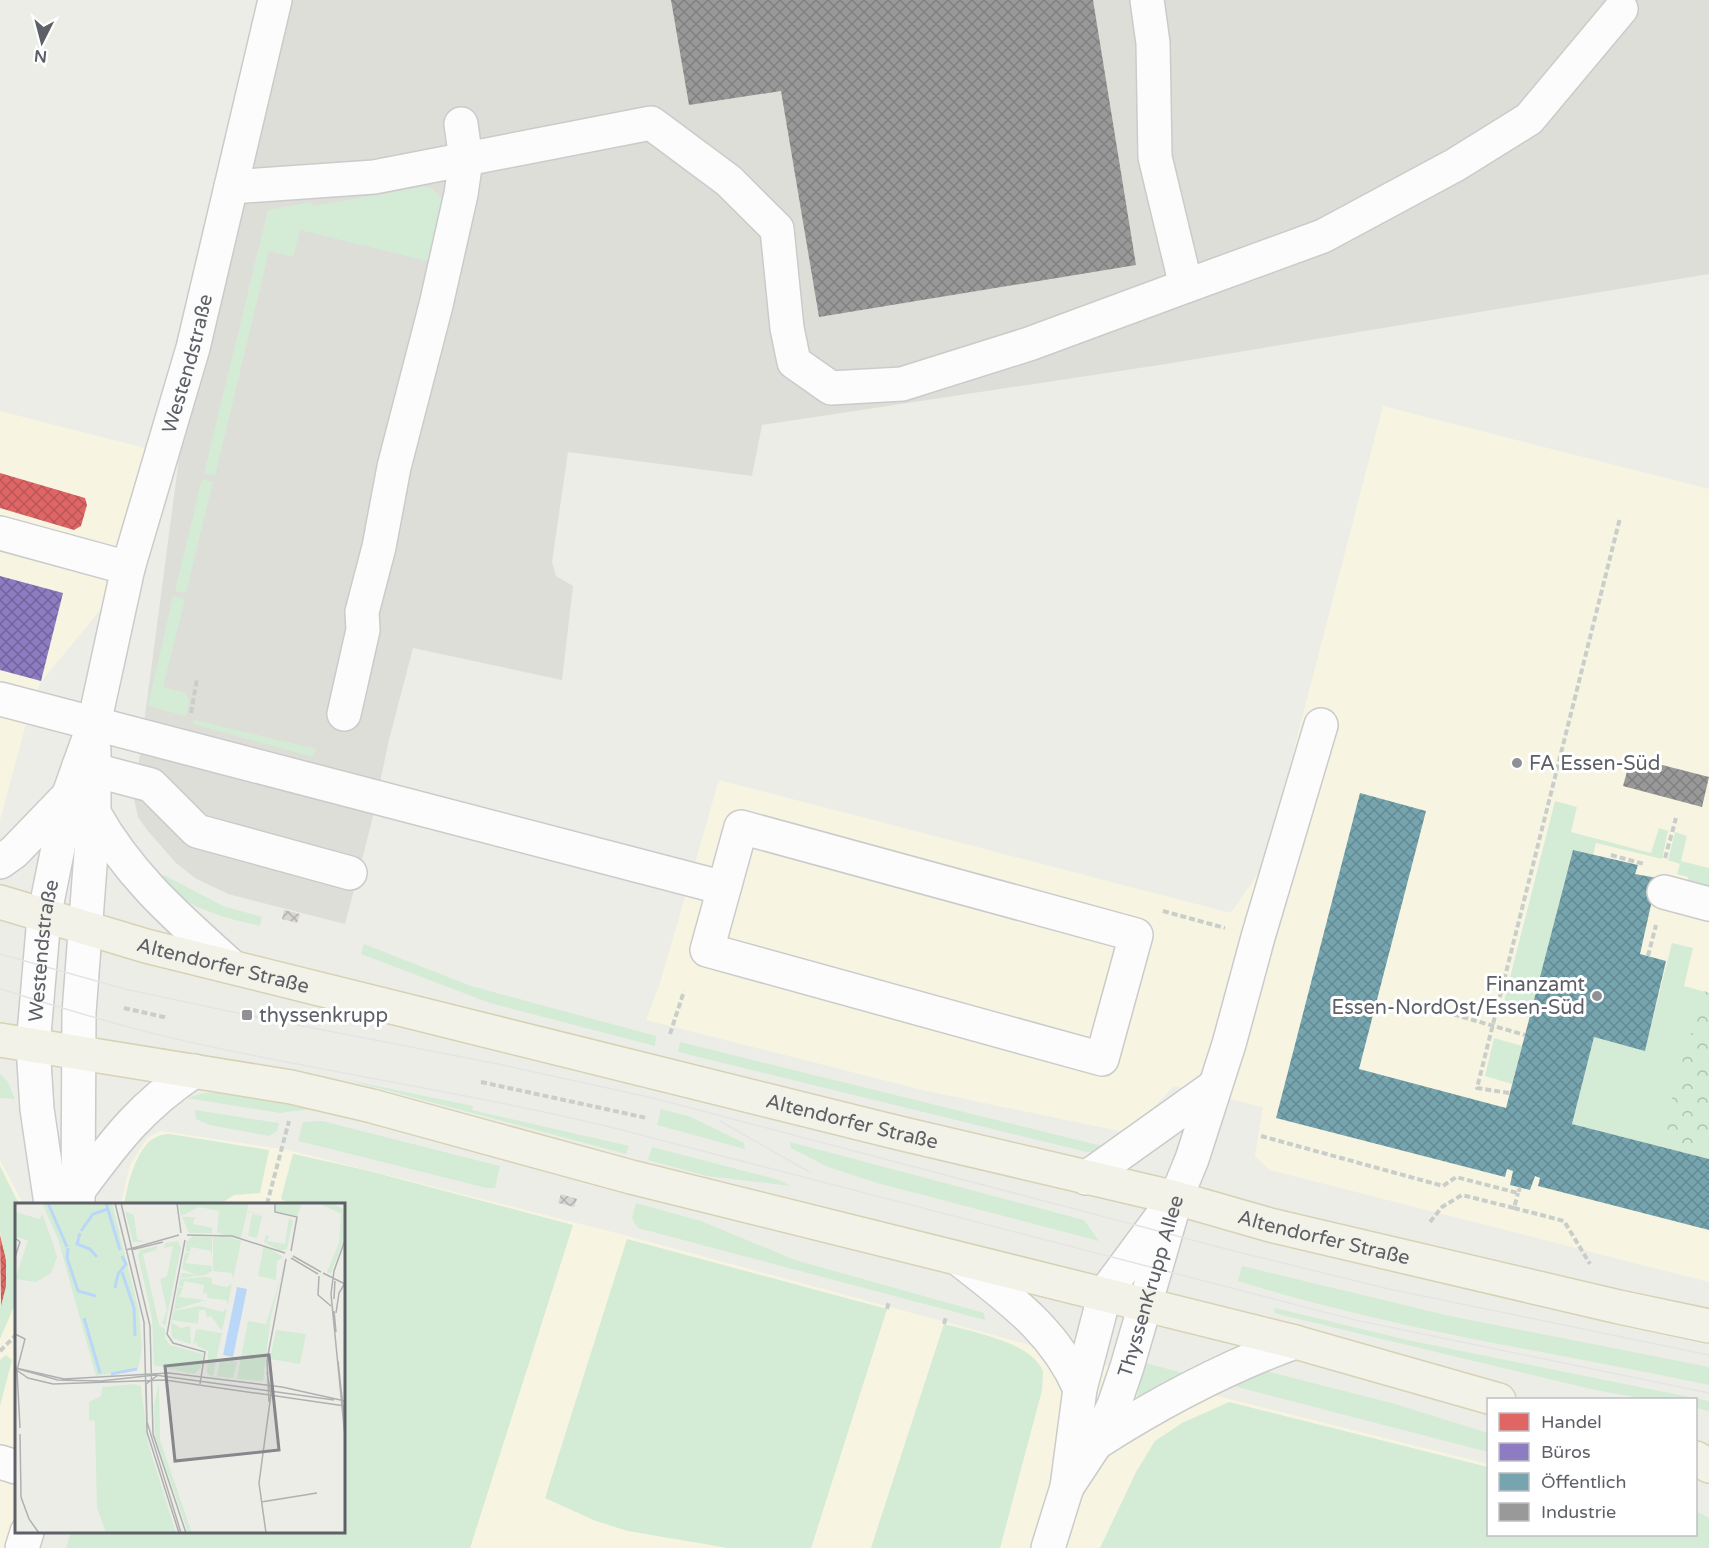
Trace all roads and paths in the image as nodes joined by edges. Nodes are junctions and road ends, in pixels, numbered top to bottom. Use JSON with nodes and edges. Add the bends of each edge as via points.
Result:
{"nodes":[{"id":1,"x":275,"y":0,"type":"edge"},
{"id":2,"x":1147,"y":0,"type":"edge"},
{"id":3,"x":1621,"y":9,"type":"dead end"},
{"id":4,"x":461,"y":124,"type":"dead end"},
{"id":5,"x":466,"y":159,"type":"junction"},
{"id":6,"x":231,"y":187,"type":"junction"},
{"id":7,"x":1186,"y":286,"type":"junction"},
{"id":8,"x":1620,"y":518,"type":"dead end"},
{"id":9,"x":0,"y":533,"type":"edge"},
{"id":10,"x":128,"y":568,"type":"junction"},
{"id":11,"x":0,"y":699,"type":"edge"},
{"id":12,"x":344,"y":714,"type":"dead end"},
{"id":13,"x":94,"y":724,"type":"junction"},
{"id":14,"x":1321,"y":725,"type":"dead end"},
{"id":15,"x":84,"y":786,"type":"junction"},
{"id":16,"x":1676,"y":818,"type":"dead end"},
{"id":17,"x":1666,"y":856,"type":"dead end"},
{"id":18,"x":0,"y":862,"type":"edge"},
{"id":19,"x":350,"y":873,"type":"dead end"},
{"id":20,"x":724,"y":888,"type":"junction"},
{"id":21,"x":1664,"y":892,"type":"dead end"},
{"id":22,"x":0,"y":902,"type":"edge"},
{"id":23,"x":1709,"y":904,"type":"edge"},
{"id":24,"x":1172,"y":913,"type":"dead end"},
{"id":25,"x":44,"y":917,"type":"junction"},
{"id":26,"x":84,"y":929,"type":"junction"},
{"id":27,"x":1258,"y":937,"type":"junction"},
{"id":28,"x":230,"y":965,"type":"junction"},
{"id":29,"x":684,"y":991,"type":"dead end"},
{"id":30,"x":124,"y":1008,"type":"dead end"},
{"id":31,"x":1445,"y":1012,"type":"dead end"},
{"id":32,"x":168,"y":1018,"type":"dead end"},
{"id":33,"x":1493,"y":1026,"type":"junction"},
{"id":34,"x":670,"y":1034,"type":"dead end"},
{"id":35,"x":1525,"y":1035,"type":"dead end"},
{"id":36,"x":0,"y":1040,"type":"edge"},
{"id":37,"x":33,"y":1046,"type":"junction"},
{"id":38,"x":78,"y":1054,"type":"junction"},
{"id":39,"x":194,"y":1071,"type":"junction"},
{"id":40,"x":481,"y":1082,"type":"dead end"},
{"id":41,"x":1215,"y":1086,"type":"junction"},
{"id":42,"x":1509,"y":1094,"type":"dead end"},
{"id":43,"x":647,"y":1118,"type":"dead end"},
{"id":44,"x":290,"y":1120,"type":"dead end"},
{"id":45,"x":1261,"y":1136,"type":"dead end"},
{"id":46,"x":1086,"y":1178,"type":"junction"},
{"id":47,"x":1520,"y":1188,"type":"dead end"},
{"id":48,"x":1518,"y":1194,"type":"junction"},
{"id":49,"x":80,"y":1196,"type":"edge"},
{"id":50,"x":1176,"y":1198,"type":"junction"},
{"id":51,"x":51,"y":1203,"type":"edge"},
{"id":52,"x":267,"y":1203,"type":"edge"},
{"id":53,"x":1514,"y":1208,"type":"junction"},
{"id":54,"x":1430,"y":1221,"type":"dead end"},
{"id":55,"x":959,"y":1259,"type":"junction"},
{"id":56,"x":1591,"y":1264,"type":"dead end"},
{"id":57,"x":1105,"y":1293,"type":"junction"},
{"id":58,"x":889,"y":1301,"type":"dead end"},
{"id":59,"x":1145,"y":1304,"type":"junction"},
{"id":60,"x":887,"y":1309,"type":"dead end"},
{"id":61,"x":946,"y":1317,"type":"dead end"},
{"id":62,"x":944,"y":1324,"type":"dead end"},
{"id":63,"x":1709,"y":1326,"type":"edge"},
{"id":64,"x":15,"y":1336,"type":"edge"},
{"id":65,"x":1295,"y":1342,"type":"junction"},
{"id":66,"x":0,"y":1351,"type":"edge"},
{"id":67,"x":1080,"y":1389,"type":"junction"},
{"id":68,"x":1492,"y":1398,"type":"edge"},
{"id":69,"x":1096,"y":1443,"type":"junction"},
{"id":70,"x":0,"y":1462,"type":"edge"},
{"id":71,"x":15,"y":1467,"type":"edge"},
{"id":72,"x":1067,"y":1487,"type":"junction"},
{"id":73,"x":27,"y":1533,"type":"edge"},
{"id":74,"x":22,"y":1548,"type":"edge"},
{"id":75,"x":1048,"y":1548,"type":"edge"}],
"edges":[{"from":1,"to":6,"type":"street","name":"Westendstraße"},
{"from":2,"to":7,"type":"street","via":[[1153,43],[1155,157]]},
{"from":3,"to":7,"type":"street","via":[[1529,119],[1455,165],[1323,236]]},
{"from":4,"to":5,"type":"street"},
{"from":5,"to":6,"type":"street","via":[[374,177]]},
{"from":5,"to":7,"type":"street","via":[[651,123],[729,181],[777,229],[794,362],[831,388],[902,384],[1029,344]]},
{"from":5,"to":12,"type":"street","via":[[436,305],[362,612],[363,630]]},
{"from":6,"to":10,"type":"street","name":"Westendstraße","via":[[193,348]]},
{"from":8,"to":33,"type":"path"},
{"from":9,"to":10,"type":"street"},
{"from":10,"to":13,"type":"street","name":"Westendstraße"},
{"from":11,"to":13,"type":"street"},
{"from":13,"to":15,"type":"street","name":"Westendstraße"},
{"from":13,"to":20,"type":"street"},
{"from":14,"to":27,"type":"street"},
{"from":15,"to":18,"type":"street","name":"Westendstraße"},
{"from":15,"to":19,"type":"street","via":[[151,786],[197,831]]},
{"from":15,"to":25,"type":"street","name":"Westendstraße"},
{"from":15,"to":26,"type":"street","name":"Westendstraße"},
{"from":15,"to":28,"type":"street","via":[[109,841],[140,882]]},
{"from":16,"to":17,"type":"path"},
{"from":20,"to":20,"type":"street","via":[[707,950],[1102,1059],[1136,935],[741,827]]},
{"from":21,"to":23,"type":"street"},
{"from":22,"to":25,"type":"main road","name":"Altendorfer Straße"},
{"from":24,"to":27,"type":"path"},
{"from":25,"to":26,"type":"main road","name":"Altendorfer Straße"},
{"from":25,"to":37,"type":"street","name":"Westendstraße"},
{"from":26,"to":28,"type":"main road","name":"Altendorfer Straße"},
{"from":26,"to":38,"type":"street","name":"Westendstraße"},
{"from":27,"to":41,"type":"street"},
{"from":28,"to":46,"type":"main road","name":"Altendorfer Straße"},
{"from":29,"to":34,"type":"path"},
{"from":30,"to":32,"type":"path"},
{"from":31,"to":33,"type":"path"},
{"from":33,"to":35,"type":"path"},
{"from":33,"to":42,"type":"path","via":[[1477,1088]]},
{"from":36,"to":37,"type":"main road"},
{"from":37,"to":38,"type":"main road"},
{"from":37,"to":51,"type":"street","name":"Westendstraße","via":[[37,1109]]},
{"from":38,"to":39,"type":"main road"},
{"from":38,"to":49,"type":"street"},
{"from":39,"to":49,"type":"street","via":[[143,1110],[117,1138]]},
{"from":39,"to":55,"type":"main road","via":[[291,1087],[372,1106],[631,1177]]},
{"from":40,"to":43,"type":"path"},
{"from":41,"to":46,"type":"street"},
{"from":41,"to":50,"type":"street"},
{"from":44,"to":52,"type":"path"},
{"from":45,"to":48,"type":"path","via":[[1443,1186],[1456,1178]]},
{"from":46,"to":50,"type":"main road","name":"Altendorfer Straße"},
{"from":47,"to":48,"type":"path"},
{"from":48,"to":53,"type":"path"},
{"from":50,"to":57,"type":"street","name":"ThyssenKrupp Allee"},
{"from":50,"to":59,"type":"street","name":"ThyssenKrupp Allee"},
{"from":50,"to":63,"type":"main road","name":"Altendorfer Straße","via":[[1270,1225]]},
{"from":53,"to":54,"type":"path","via":[[1462,1195],[1442,1207]]},
{"from":53,"to":56,"type":"path","via":[[1564,1221]]},
{"from":55,"to":57,"type":"main road"},
{"from":55,"to":67,"type":"street","name":"ThyssenKrupp Allee","via":[[1055,1342]]},
{"from":57,"to":59,"type":"main road"},
{"from":57,"to":67,"type":"street","name":"ThyssenKrupp Allee"},
{"from":58,"to":60,"type":"path"},
{"from":59,"to":65,"type":"main road"},
{"from":59,"to":69,"type":"street","name":"ThyssenKrupp Allee","via":[[1114,1405]]},
{"from":61,"to":62,"type":"path"},
{"from":64,"to":66,"type":"path"},
{"from":65,"to":68,"type":"main road"},
{"from":65,"to":69,"type":"street","name":"ThyssenKrupp Allee","via":[[1208,1378]]},
{"from":67,"to":72,"type":"street","name":"ThyssenKrupp Allee"},
{"from":69,"to":72,"type":"street","name":"ThyssenKrupp Allee"},
{"from":70,"to":71,"type":"street"},
{"from":72,"to":75,"type":"street","name":"ThyssenKrupp Allee"},
{"from":73,"to":74,"type":"street"}]}
